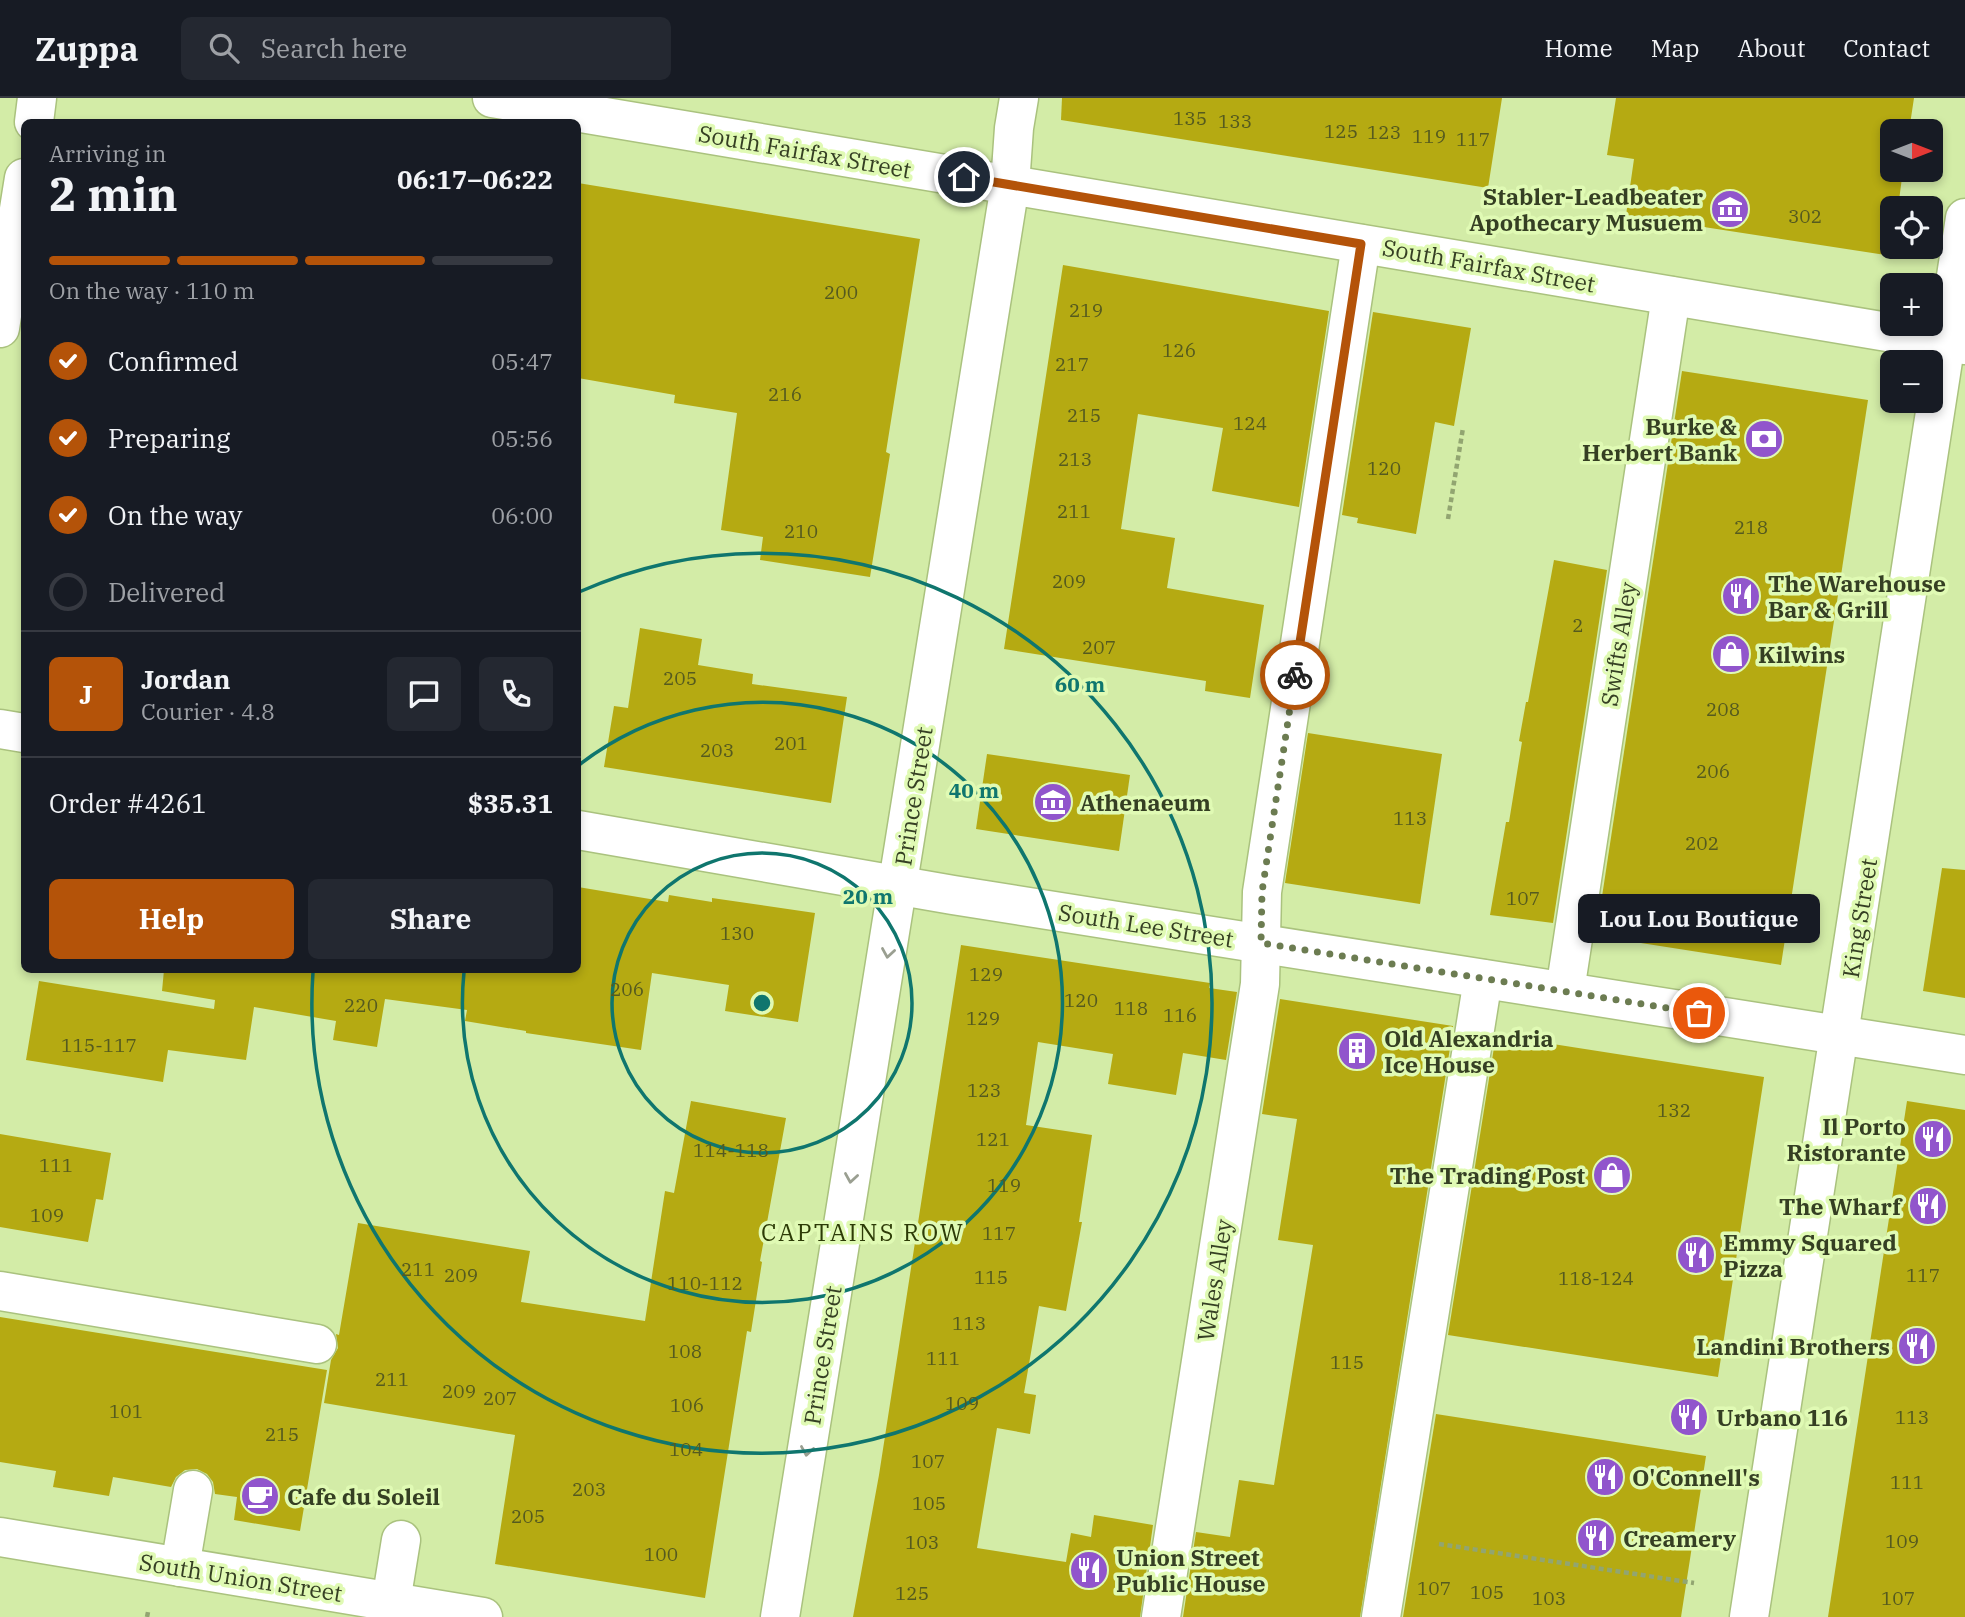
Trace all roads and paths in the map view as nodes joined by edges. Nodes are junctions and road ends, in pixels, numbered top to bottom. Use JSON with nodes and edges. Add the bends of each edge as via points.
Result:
{"nodes":[{"id":1,"x":37,"y":98,"type":"edge"},
{"id":2,"x":492,"y":98,"type":"edge"},
{"id":3,"x":1019,"y":98,"type":"edge"},
{"id":4,"x":34,"y":119,"type":"edge"},
{"id":5,"x":1010,"y":185,"type":"junction"},
{"id":6,"x":21,"y":197,"type":"edge"},
{"id":7,"x":1965,"y":218,"type":"edge"},
{"id":8,"x":1361,"y":244,"type":"junction"},
{"id":9,"x":1671,"y":296,"type":"junction"},
{"id":10,"x":0,"y":328,"type":"edge"},
{"id":11,"x":1956,"y":344,"type":"edge"},
{"id":12,"x":1463,"y":428,"type":"dead end"},
{"id":13,"x":1448,"y":519,"type":"dead end"},
{"id":14,"x":0,"y":729,"type":"edge"},
{"id":15,"x":21,"y":732,"type":"edge"},
{"id":16,"x":581,"y":831,"type":"edge"},
{"id":17,"x":898,"y":886,"type":"junction"},
{"id":18,"x":1261,"y":943,"type":"junction"},
{"id":19,"x":1483,"y":979,"type":"junction"},
{"id":20,"x":1565,"y":991,"type":"junction"},
{"id":21,"x":1840,"y":1036,"type":"junction"},
{"id":22,"x":1965,"y":1055,"type":"edge"},
{"id":23,"x":0,"y":1291,"type":"edge"},
{"id":24,"x":317,"y":1344,"type":"dead end"},
{"id":25,"x":193,"y":1490,"type":"dead end"},
{"id":26,"x":1394,"y":1536,"type":"junction"},
{"id":27,"x":0,"y":1537,"type":"edge"},
{"id":28,"x":401,"y":1541,"type":"dead end"},
{"id":29,"x":180,"y":1567,"type":"junction"},
{"id":30,"x":1694,"y":1583,"type":"dead end"},
{"id":31,"x":382,"y":1606,"type":"edge"},
{"id":32,"x":483,"y":1617,"type":"edge"},
{"id":33,"x":780,"y":1617,"type":"edge"},
{"id":34,"x":1161,"y":1617,"type":"edge"},
{"id":35,"x":1381,"y":1617,"type":"edge"},
{"id":36,"x":1749,"y":1617,"type":"edge"}],
"edges":[{"from":1,"to":4,"type":"street"},
{"from":2,"to":5,"type":"street","name":"South Fairfax Street"},
{"from":3,"to":5,"type":"street","name":"Prince Street"},
{"from":5,"to":8,"type":"street","name":"South Fairfax Street"},
{"from":5,"to":17,"type":"street","name":"Prince Street"},
{"from":6,"to":10,"type":"street"},
{"from":7,"to":11,"type":"street","name":"King Street"},
{"from":8,"to":9,"type":"street","name":"South Fairfax Street"},
{"from":8,"to":18,"type":"street","name":"Wales Alley","via":[[1262,892]]},
{"from":9,"to":11,"type":"street","name":"South Fairfax Street"},
{"from":9,"to":20,"type":"street","name":"Swifts Alley"},
{"from":11,"to":21,"type":"street","name":"King Street"},
{"from":12,"to":13,"type":"path"},
{"from":14,"to":15,"type":"street"},
{"from":16,"to":17,"type":"street","name":"South Lee Street"},
{"from":17,"to":18,"type":"street","name":"South Lee Street"},
{"from":17,"to":33,"type":"street","name":"Prince Street","one_way":true},
{"from":18,"to":19,"type":"street","name":"South Lee Street"},
{"from":18,"to":34,"type":"street","name":"Wales Alley","via":[[1260,984]]},
{"from":19,"to":20,"type":"street","name":"South Lee Street"},
{"from":19,"to":26,"type":"street"},
{"from":20,"to":21,"type":"street","name":"South Lee Street"},
{"from":21,"to":22,"type":"street","name":"South Lee Street"},
{"from":21,"to":36,"type":"street","name":"King Street"},
{"from":23,"to":24,"type":"street"},
{"from":25,"to":29,"type":"street"},
{"from":26,"to":30,"type":"path"},
{"from":26,"to":35,"type":"street"},
{"from":27,"to":29,"type":"street","name":"South Union Street"},
{"from":28,"to":31,"type":"street"},
{"from":29,"to":31,"type":"street","name":"South Union Street"},
{"from":31,"to":32,"type":"street","name":"South Union Street"}]}
